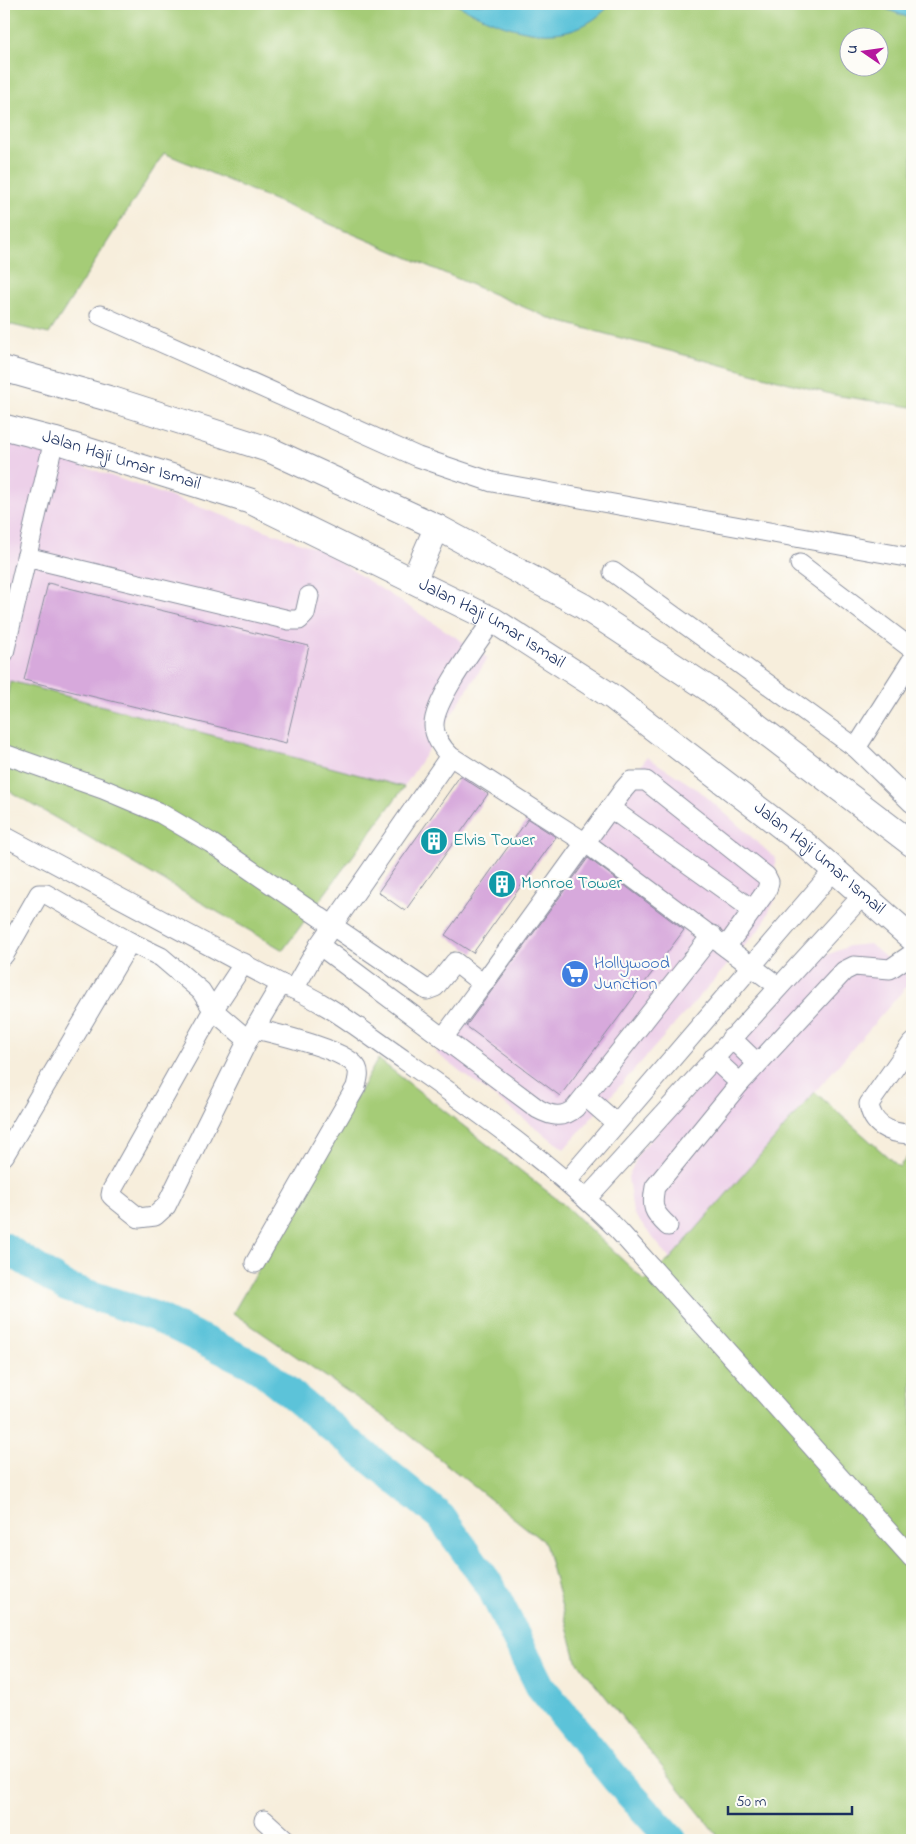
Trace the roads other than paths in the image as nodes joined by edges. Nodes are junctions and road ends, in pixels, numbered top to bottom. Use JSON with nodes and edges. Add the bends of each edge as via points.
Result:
{"nodes":[{"id":1,"x":100,"y":315,"type":"dead end"},
{"id":2,"x":4,"y":369,"type":"edge"},
{"id":3,"x":4,"y":427,"type":"edge"},
{"id":4,"x":54,"y":440,"type":"junction"},
{"id":5,"x":438,"y":527,"type":"junction"},
{"id":6,"x":26,"y":557,"type":"junction"},
{"id":7,"x":912,"y":558,"type":"edge"},
{"id":8,"x":800,"y":564,"type":"dead end"},
{"id":9,"x":613,"y":572,"type":"dead end"},
{"id":10,"x":414,"y":580,"type":"junction"},
{"id":11,"x":309,"y":596,"type":"dead end"},
{"id":12,"x":493,"y":620,"type":"junction"},
{"id":13,"x":912,"y":649,"type":"edge"},
{"id":14,"x":4,"y":653,"type":"edge"},
{"id":15,"x":912,"y":660,"type":"edge"},
{"id":16,"x":856,"y":748,"type":"junction"},
{"id":17,"x":4,"y":754,"type":"edge"},
{"id":18,"x":450,"y":756,"type":"junction"},
{"id":19,"x":912,"y":803,"type":"edge"},
{"id":20,"x":610,"y":808,"type":"junction"},
{"id":21,"x":4,"y":836,"type":"edge"},
{"id":22,"x":586,"y":843,"type":"junction"},
{"id":23,"x":912,"y":844,"type":"edge"},
{"id":24,"x":834,"y":870,"type":"junction"},
{"id":25,"x":862,"y":896,"type":"junction"},
{"id":26,"x":753,"y":910,"type":"junction"},
{"id":27,"x":333,"y":925,"type":"junction"},
{"id":28,"x":912,"y":938,"type":"edge"},
{"id":29,"x":719,"y":941,"type":"junction"},
{"id":30,"x":130,"y":942,"type":"junction"},
{"id":31,"x":320,"y":944,"type":"junction"},
{"id":32,"x":912,"y":954,"type":"edge"},
{"id":33,"x":4,"y":955,"type":"edge"},
{"id":34,"x":244,"y":963,"type":"junction"},
{"id":35,"x":753,"y":965,"type":"junction"},
{"id":36,"x":483,"y":984,"type":"junction"},
{"id":37,"x":288,"y":986,"type":"junction"},
{"id":38,"x":778,"y":986,"type":"junction"},
{"id":39,"x":213,"y":1010,"type":"junction"},
{"id":40,"x":252,"y":1035,"type":"junction"},
{"id":41,"x":443,"y":1038,"type":"junction"},
{"id":42,"x":731,"y":1038,"type":"junction"},
{"id":43,"x":912,"y":1042,"type":"edge"},
{"id":44,"x":713,"y":1058,"type":"junction"},
{"id":45,"x":757,"y":1064,"type":"junction"},
{"id":46,"x":740,"y":1082,"type":"junction"},
{"id":47,"x":585,"y":1096,"type":"junction"},
{"id":48,"x":616,"y":1123,"type":"junction"},
{"id":49,"x":912,"y":1131,"type":"edge"},
{"id":50,"x":4,"y":1156,"type":"edge"},
{"id":51,"x":567,"y":1181,"type":"junction"},
{"id":52,"x":587,"y":1198,"type":"junction"},
{"id":53,"x":668,"y":1226,"type":"dead end"},
{"id":54,"x":254,"y":1263,"type":"dead end"},
{"id":55,"x":912,"y":1558,"type":"edge"},
{"id":56,"x":264,"y":1820,"type":"dead end"},
{"id":57,"x":286,"y":1840,"type":"edge"}],
"edges":[{"from":1,"to":7,"type":"street","via":[[418,457],[492,482]]},
{"from":2,"to":5,"type":"main road","via":[[270,450]]},
{"from":3,"to":4,"type":"main road","name":"Jalan Haji Umar Ismail"},
{"from":4,"to":6,"type":"street"},
{"from":4,"to":10,"type":"main road","name":"Jalan Haji Umar Ismail","via":[[250,501]]},
{"from":5,"to":10,"type":"main road"},
{"from":5,"to":23,"type":"main road","via":[[583,606],[709,689]]},
{"from":6,"to":11,"type":"street","via":[[289,620],[299,620],[304,614]]},
{"from":6,"to":14,"type":"street"},
{"from":8,"to":13,"type":"street"},
{"from":9,"to":16,"type":"street"},
{"from":10,"to":12,"type":"main road","name":"Jalan Haji Umar Ismail"},
{"from":12,"to":18,"type":"street","via":[[464,661],[436,713],[434,726],[437,736],[442,749]]},
{"from":12,"to":24,"type":"main road","name":"Jalan Haji Umar Ismail","via":[[614,698]]},
{"from":15,"to":16,"type":"street"},
{"from":16,"to":19,"type":"street"},
{"from":17,"to":27,"type":"street","via":[[160,813],[211,843]]},
{"from":18,"to":22,"type":"street"},
{"from":18,"to":27,"type":"street"},
{"from":20,"to":22,"type":"street"},
{"from":20,"to":26,"type":"street"},
{"from":20,"to":26,"type":"street","via":[[631,781],[646,781],[766,876],[769,882],[767,890]]},
{"from":21,"to":34,"type":"street"},
{"from":22,"to":29,"type":"street"},
{"from":22,"to":36,"type":"street"},
{"from":24,"to":25,"type":"main road","name":"Jalan Haji Umar Ismail"},
{"from":24,"to":35,"type":"street"},
{"from":25,"to":28,"type":"main road","name":"Jalan Haji Umar Ismail"},
{"from":25,"to":38,"type":"street"},
{"from":26,"to":29,"type":"street"},
{"from":27,"to":31,"type":"street"},
{"from":27,"to":36,"type":"street","via":[[427,990],[436,987],[455,962]]},
{"from":29,"to":35,"type":"street"},
{"from":29,"to":47,"type":"street"},
{"from":30,"to":33,"type":"street","via":[[52,897],[39,894]]},
{"from":30,"to":39,"type":"street","via":[[161,957],[184,975],[201,991]]},
{"from":30,"to":50,"type":"street"},
{"from":31,"to":37,"type":"street"},
{"from":31,"to":41,"type":"street"},
{"from":32,"to":45,"type":"street","via":[[890,969],[854,966],[844,971]]},
{"from":34,"to":37,"type":"street"},
{"from":34,"to":39,"type":"street"},
{"from":35,"to":38,"type":"street"},
{"from":35,"to":48,"type":"street"},
{"from":36,"to":41,"type":"street"},
{"from":37,"to":40,"type":"street"},
{"from":37,"to":51,"type":"street","via":[[327,1007],[497,1125]]},
{"from":38,"to":42,"type":"street"},
{"from":39,"to":40,"type":"street"},
{"from":39,"to":40,"type":"street","via":[[112,1190],[113,1198],[139,1218],[155,1216],[166,1206]]},
{"from":40,"to":54,"type":"street","via":[[313,1044],[350,1060],[358,1068],[356,1087]]},
{"from":41,"to":47,"type":"street","via":[[546,1114],[568,1114]]},
{"from":42,"to":44,"type":"street"},
{"from":42,"to":45,"type":"street"},
{"from":43,"to":49,"type":"street","via":[[869,1104],[871,1115],[879,1125],[894,1133],[909,1134]]},
{"from":44,"to":46,"type":"street"},
{"from":44,"to":52,"type":"street"},
{"from":45,"to":46,"type":"street"},
{"from":46,"to":53,"type":"street","via":[[655,1187],[652,1204]]},
{"from":47,"to":48,"type":"street"},
{"from":48,"to":51,"type":"street"},
{"from":51,"to":52,"type":"street"},
{"from":52,"to":55,"type":"street"},
{"from":56,"to":57,"type":"street"}]}
